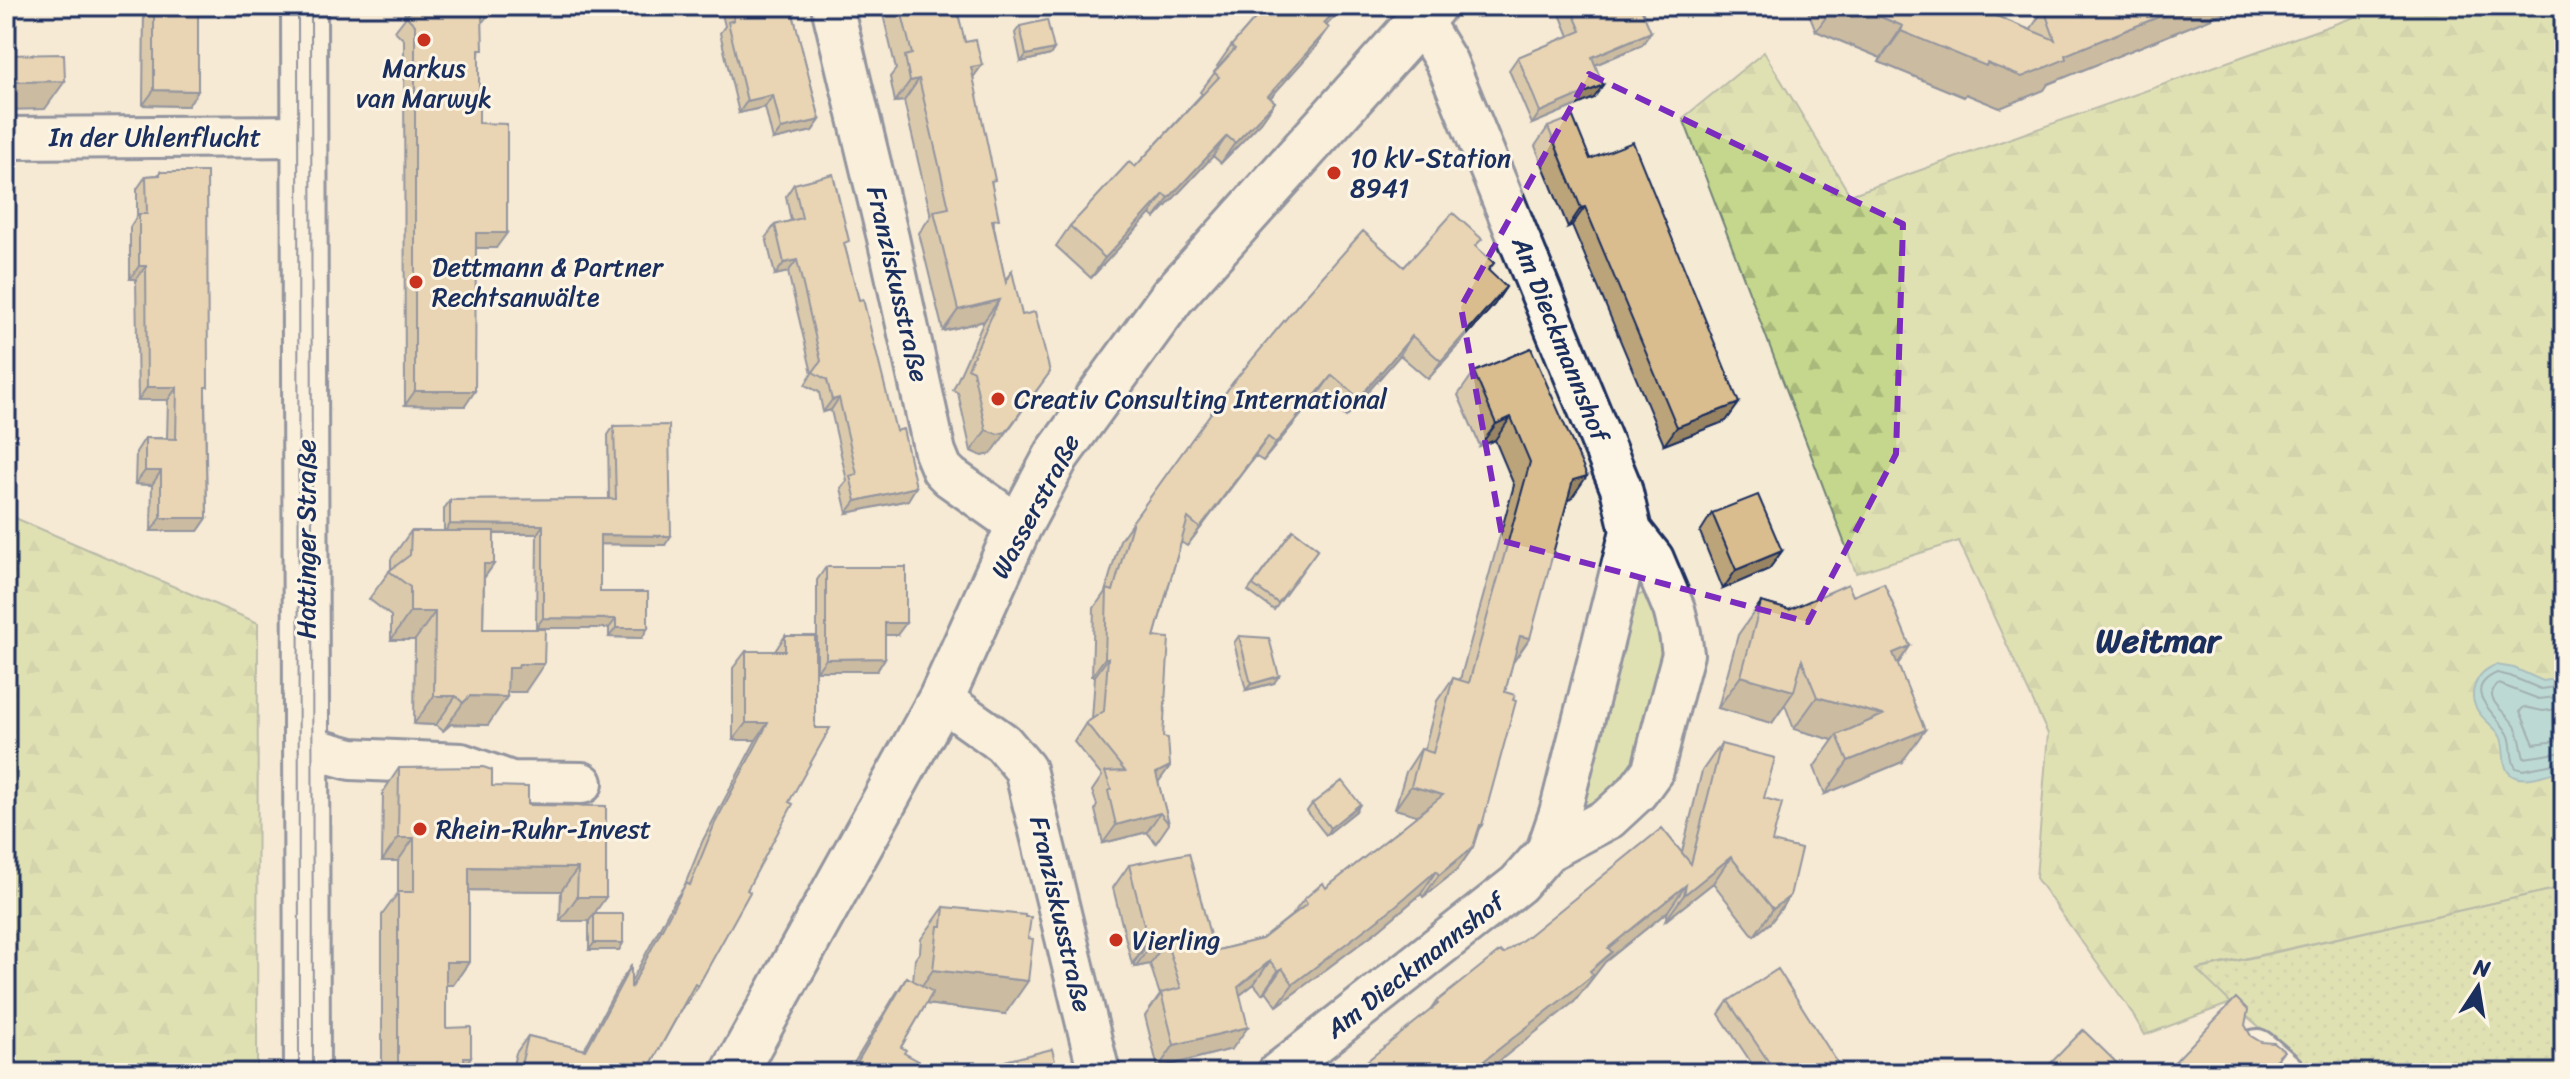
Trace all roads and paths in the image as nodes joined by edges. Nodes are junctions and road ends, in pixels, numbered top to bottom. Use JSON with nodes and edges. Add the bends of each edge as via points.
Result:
{"nodes":[{"id":1,"x":304,"y":6,"type":"edge"},
{"id":2,"x":832,"y":6,"type":"edge"},
{"id":3,"x":1427,"y":13,"type":"edge"},
{"id":4,"x":305,"y":136,"type":"junction"},
{"id":5,"x":6,"y":138,"type":"edge"},
{"id":6,"x":1019,"y":526,"type":"junction"},
{"id":7,"x":1631,"y":531,"type":"junction"},
{"id":8,"x":941,"y":699,"type":"junction"},
{"id":9,"x":307,"y":747,"type":"junction"},
{"id":10,"x":582,"y":783,"type":"dead end"},
{"id":11,"x":1547,"y":851,"type":"junction"},
{"id":12,"x":2245,"y":1053,"type":"edge"},
{"id":13,"x":307,"y":1073,"type":"edge"},
{"id":14,"x":734,"y":1073,"type":"edge"},
{"id":15,"x":1099,"y":1073,"type":"edge"},
{"id":16,"x":1278,"y":1073,"type":"edge"},
{"id":17,"x":2284,"y":1073,"type":"edge"}],
"edges":[{"from":1,"to":4,"type":"main road","name":"Hattinger Straße"},
{"from":2,"to":6,"type":"street","name":"Franziskusstraße","via":[[938,460],[964,489]]},
{"from":3,"to":6,"type":"main road","name":"Wasserstraße","via":[[1172,297],[1057,455]]},
{"from":3,"to":7,"type":"street","name":"Am Dieckmannshof","via":[[1621,488]]},
{"from":4,"to":5,"type":"street","name":"In der Uhlenflucht"},
{"from":4,"to":9,"type":"main road","name":"Hattinger Straße"},
{"from":6,"to":8,"type":"main road","name":"Wasserstraße"},
{"from":7,"to":11,"type":"street","name":"Am Dieckmannshof"},
{"from":7,"to":11,"type":"street","name":"Am Dieckmannshof","via":[[1653,559],[1674,609],[1683,654],[1653,770],[1609,818]]},
{"from":8,"to":14,"type":"main road","name":"Wasserstraße"},
{"from":8,"to":15,"type":"street","name":"Franziskusstraße","via":[[1012,750],[1025,769]]},
{"from":9,"to":10,"type":"street","via":[[351,759],[461,764],[511,782]]},
{"from":9,"to":13,"type":"main road","name":"Hattinger Straße"},
{"from":11,"to":16,"type":"street","name":"Am Dieckmannshof","via":[[1518,884]]},
{"from":12,"to":17,"type":"street","via":[[2257,1050]]}]}
